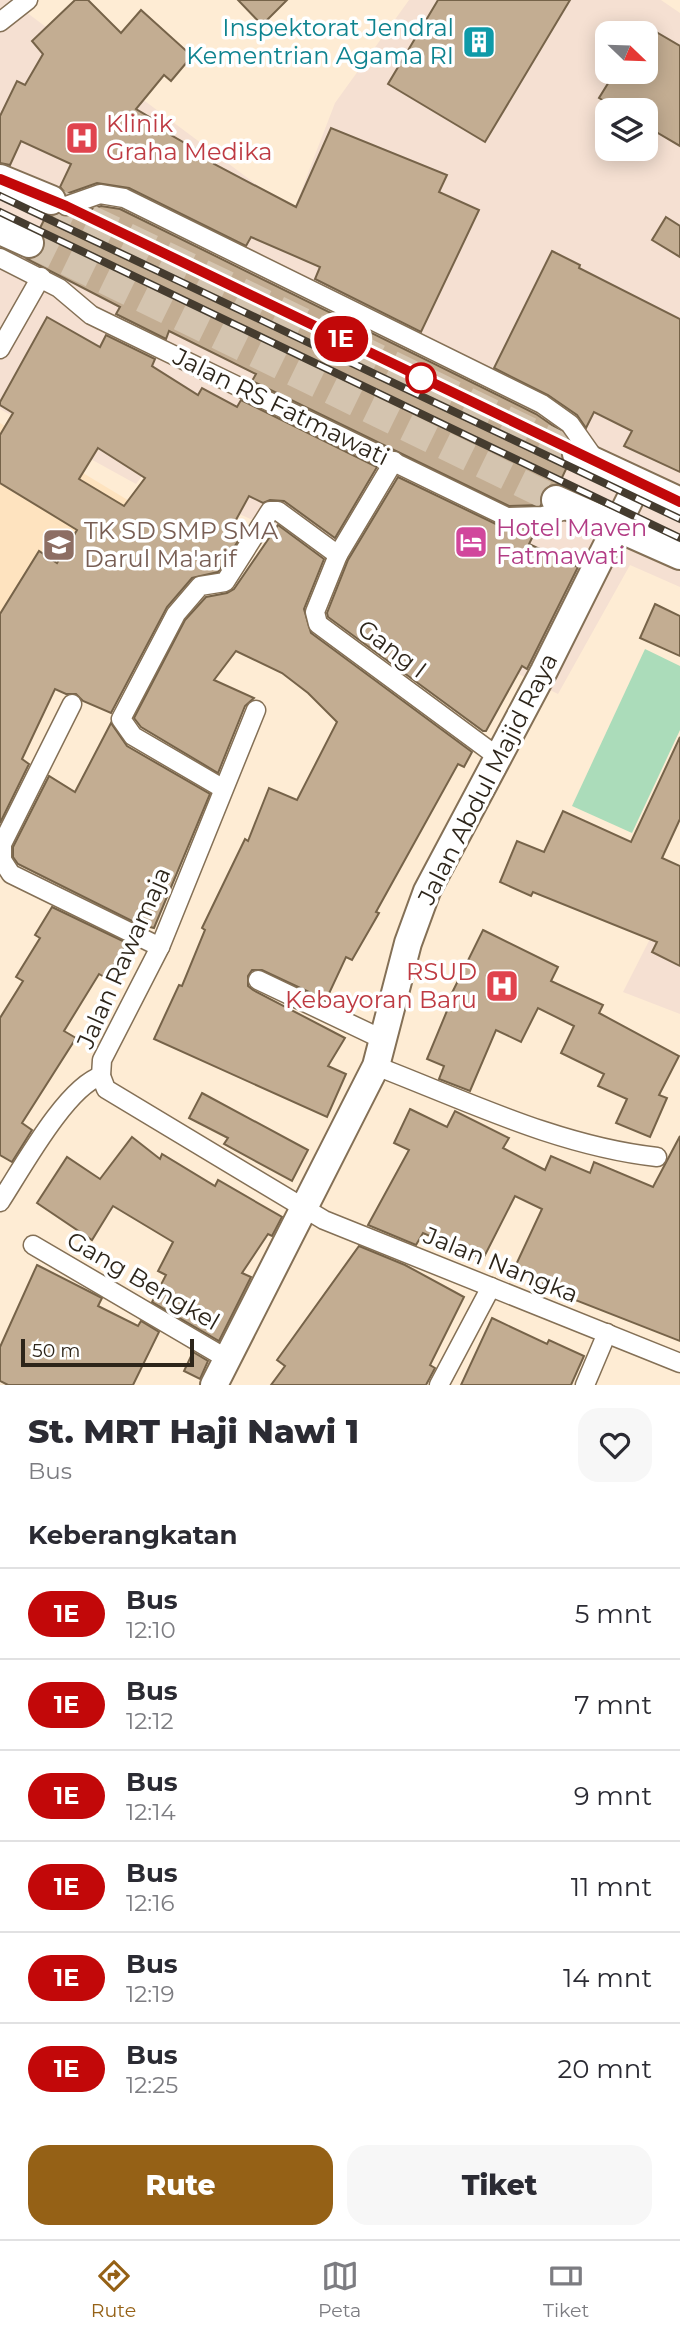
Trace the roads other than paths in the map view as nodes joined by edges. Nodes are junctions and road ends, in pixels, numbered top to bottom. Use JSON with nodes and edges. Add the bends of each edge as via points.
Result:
{"nodes":[{"id":1,"x":28,"y":0,"type":"edge"},
{"id":2,"x":0,"y":22,"type":"edge"},
{"id":3,"x":0,"y":179,"type":"edge"},
{"id":4,"x":59,"y":203,"type":"joint"},
{"id":5,"x":0,"y":230,"type":"edge"},
{"id":6,"x":29,"y":243,"type":"tunnel mouth"},
{"id":7,"x":0,"y":258,"type":"edge"},
{"id":8,"x":41,"y":278,"type":"junction"},
{"id":9,"x":0,"y":349,"type":"edge"},
{"id":10,"x":587,"y":458,"type":"joint"},
{"id":11,"x":394,"y":461,"type":"junction"},
{"id":12,"x":638,"y":483,"type":"junction"},
{"id":13,"x":680,"y":502,"type":"edge"},
{"id":14,"x":565,"y":504,"type":"joint"},
{"id":15,"x":617,"y":528,"type":"junction"},
{"id":16,"x":338,"y":555,"type":"junction"},
{"id":17,"x":680,"y":555,"type":"edge"},
{"id":18,"x":72,"y":704,"type":"dead end"},
{"id":19,"x":256,"y":710,"type":"dead end"},
{"id":20,"x":498,"y":757,"type":"junction"},
{"id":21,"x":222,"y":788,"type":"junction"},
{"id":22,"x":160,"y":947,"type":"junction"},
{"id":23,"x":258,"y":980,"type":"dead end"},
{"id":24,"x":384,"y":1040,"type":"junction"},
{"id":25,"x":376,"y":1066,"type":"junction"},
{"id":26,"x":101,"y":1076,"type":"junction"},
{"id":27,"x":657,"y":1157,"type":"dead end"},
{"id":28,"x":0,"y":1202,"type":"edge"},
{"id":29,"x":305,"y":1210,"type":"junction"},
{"id":30,"x":33,"y":1245,"type":"dead end"},
{"id":31,"x":491,"y":1287,"type":"junction"},
{"id":32,"x":607,"y":1334,"type":"junction"},
{"id":33,"x":229,"y":1360,"type":"junction"},
{"id":34,"x":680,"y":1363,"type":"edge"},
{"id":35,"x":214,"y":1385,"type":"edge"},
{"id":36,"x":439,"y":1385,"type":"edge"},
{"id":37,"x":585,"y":1385,"type":"edge"}],
"edges":[{"from":1,"to":2,"type":"street"},
{"from":3,"to":4,"type":"main road"},
{"from":4,"to":10,"type":"street","via":[[100,194],[124,198],[542,404],[570,424]]},
{"from":5,"to":6,"type":"main road"},
{"from":7,"to":8,"type":"street","name":"Jalan RS Fatmawati"},
{"from":8,"to":9,"type":"street"},
{"from":8,"to":11,"type":"street","name":"Jalan RS Fatmawati","via":[[91,315]]},
{"from":10,"to":12,"type":"main road"},
{"from":11,"to":14,"type":"street","name":"Jalan RS Fatmawati","via":[[507,517],[543,516]]},
{"from":11,"to":16,"type":"street","name":"Gang I"},
{"from":12,"to":13,"type":"main road"},
{"from":12,"to":15,"type":"street","name":"Jalan Abdul Majid Raya"},
{"from":14,"to":15,"type":"main road","name":"Jalan RS Fatmawati"},
{"from":15,"to":17,"type":"main road","name":"Jalan RS Fatmawati"},
{"from":15,"to":20,"type":"street","name":"Jalan Abdul Majid Raya"},
{"from":16,"to":20,"type":"street","name":"Gang I","via":[[315,612],[318,624]]},
{"from":16,"to":21,"type":"street","via":[[278,511],[270,510],[225,582],[200,586],[176,614],[121,719],[133,736]]},
{"from":18,"to":22,"type":"street","via":[[2,844],[2,860],[12,874]]},
{"from":19,"to":21,"type":"street","name":"Jalan Rawamaja"},
{"from":20,"to":24,"type":"street","name":"Jalan Abdul Majid Raya","via":[[427,891],[408,943]]},
{"from":21,"to":22,"type":"street","name":"Jalan Rawamaja"},
{"from":22,"to":26,"type":"street","name":"Jalan Rawamaja","via":[[102,1060]]},
{"from":23,"to":24,"type":"street"},
{"from":24,"to":25,"type":"street","name":"Jalan Abdul Majid Raya"},
{"from":25,"to":27,"type":"street","via":[[549,1133],[607,1150]]},
{"from":25,"to":29,"type":"street","name":"Jalan Abdul Majid Raya"},
{"from":26,"to":28,"type":"street","via":[[78,1090]]},
{"from":26,"to":29,"type":"street","name":"Jalan Rawamaja","via":[[106,1089]]},
{"from":29,"to":31,"type":"street","name":"Jalan Nangka"},
{"from":29,"to":33,"type":"street","name":"Jalan Abdul Majid Raya"},
{"from":30,"to":33,"type":"street","name":"Gang Bengkel"},
{"from":31,"to":32,"type":"street","name":"Jalan Nangka"},
{"from":31,"to":36,"type":"street"},
{"from":32,"to":34,"type":"street","name":"Jalan Nangka"},
{"from":32,"to":37,"type":"street"},
{"from":33,"to":35,"type":"street","name":"Jalan Abdul Majid Raya"}]}
